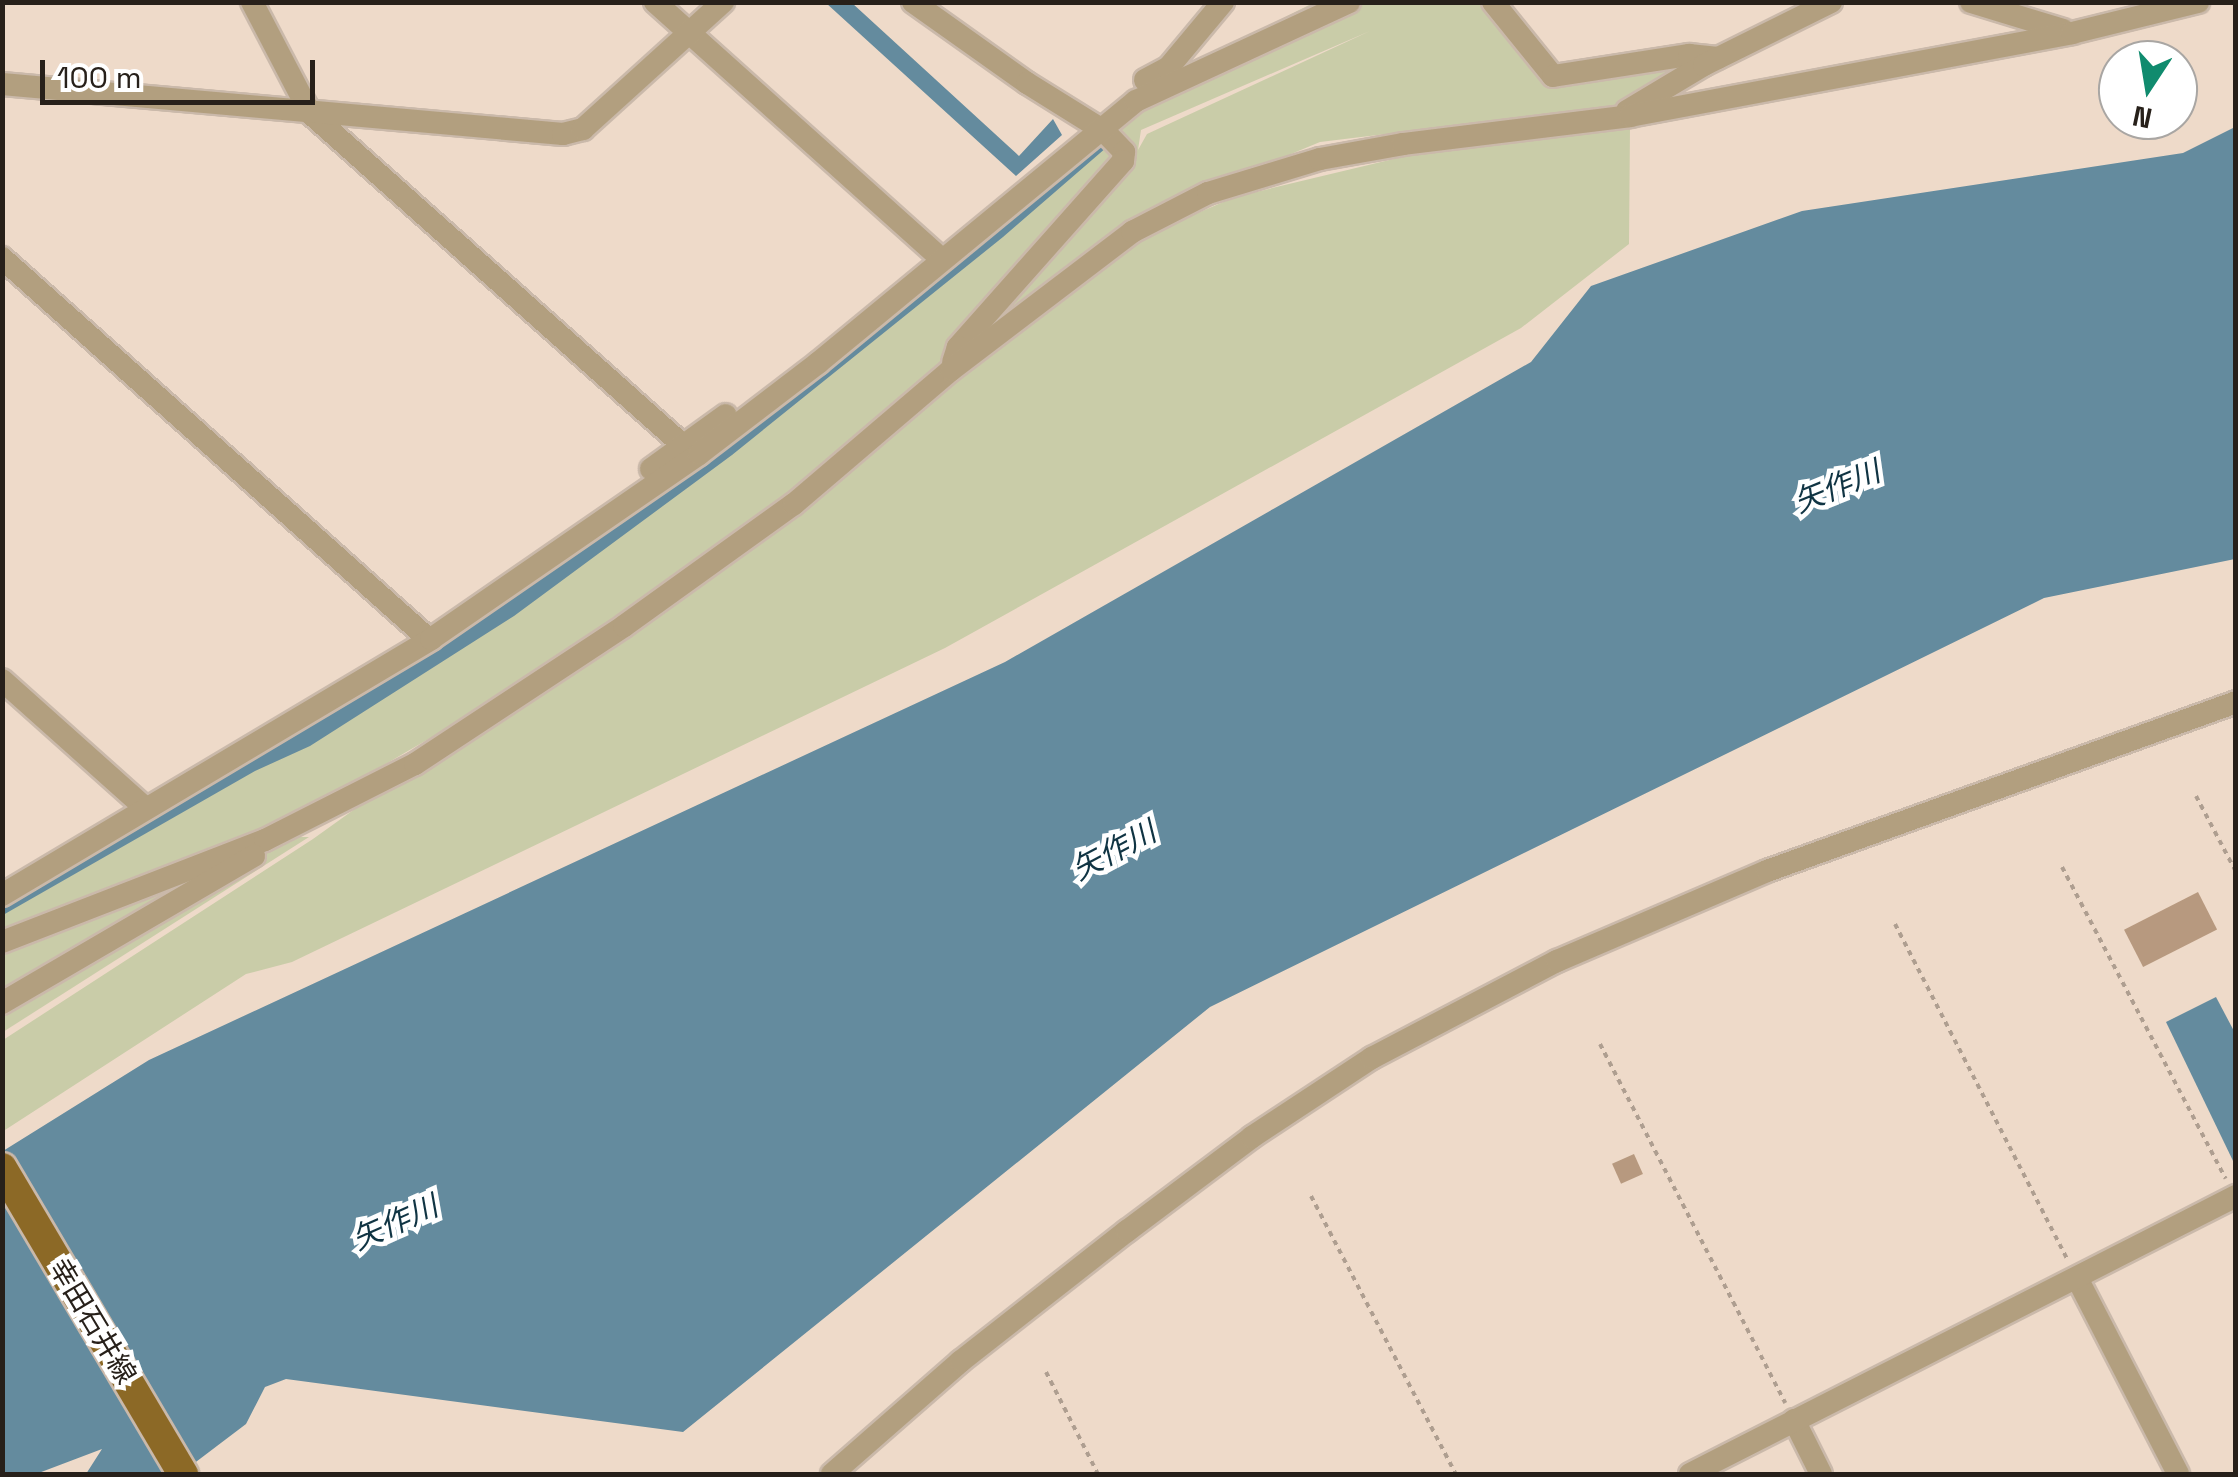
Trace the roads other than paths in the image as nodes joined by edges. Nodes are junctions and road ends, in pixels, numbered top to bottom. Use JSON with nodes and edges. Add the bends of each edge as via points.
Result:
{"nodes":[{"id":1,"x":252,"y":2,"type":"edge"},
{"id":2,"x":655,"y":2,"type":"edge"},
{"id":3,"x":723,"y":2,"type":"edge"},
{"id":4,"x":912,"y":2,"type":"edge"},
{"id":5,"x":1223,"y":2,"type":"edge"},
{"id":6,"x":1349,"y":2,"type":"edge"},
{"id":7,"x":1493,"y":2,"type":"edge"},
{"id":8,"x":1831,"y":2,"type":"edge"},
{"id":9,"x":1971,"y":2,"type":"edge"},
{"id":10,"x":2198,"y":2,"type":"edge"},
{"id":11,"x":690,"y":33,"type":"junction"},
{"id":12,"x":2072,"y":33,"type":"junction"},
{"id":13,"x":1718,"y":58,"type":"junction"},
{"id":14,"x":2,"y":84,"type":"edge"},
{"id":15,"x":310,"y":113,"type":"junction"},
{"id":16,"x":1613,"y":119,"type":"junction"},
{"id":17,"x":1097,"y":126,"type":"junction"},
{"id":18,"x":934,"y":252,"type":"junction"},
{"id":19,"x":2,"y":258,"type":"edge"},
{"id":20,"x":951,"y":370,"type":"junction"},
{"id":21,"x":683,"y":445,"type":"junction"},
{"id":22,"x":425,"y":636,"type":"junction"},
{"id":23,"x":2,"y":680,"type":"edge"},
{"id":24,"x":2236,"y":702,"type":"edge"},
{"id":25,"x":144,"y":807,"type":"junction"},
{"id":26,"x":291,"y":826,"type":"junction"},
{"id":27,"x":2,"y":887,"type":"edge"},
{"id":28,"x":2,"y":895,"type":"edge"},
{"id":29,"x":2,"y":942,"type":"edge"},
{"id":30,"x":2,"y":1003,"type":"edge"},
{"id":31,"x":2,"y":1168,"type":"edge"},
{"id":32,"x":2236,"y":1196,"type":"edge"},
{"id":33,"x":2077,"y":1278,"type":"junction"},
{"id":34,"x":1794,"y":1420,"type":"junction"},
{"id":35,"x":183,"y":1474,"type":"edge"},
{"id":36,"x":832,"y":1474,"type":"edge"},
{"id":37,"x":1690,"y":1474,"type":"edge"},
{"id":38,"x":1821,"y":1474,"type":"edge"},
{"id":39,"x":2178,"y":1474,"type":"edge"}],
"edges":[{"from":1,"to":15,"type":"street"},
{"from":2,"to":11,"type":"street"},
{"from":3,"to":11,"type":"street"},
{"from":4,"to":17,"type":"street"},
{"from":5,"to":17,"type":"street","via":[[1168,68]]},
{"from":6,"to":17,"type":"street","via":[[1136,101]]},
{"from":7,"to":13,"type":"street","via":[[1553,76],[1688,55]]},
{"from":8,"to":13,"type":"street"},
{"from":9,"to":12,"type":"street"},
{"from":10,"to":12,"type":"street"},
{"from":11,"to":15,"type":"street","via":[[583,129],[563,134]]},
{"from":11,"to":18,"type":"street"},
{"from":12,"to":16,"type":"street"},
{"from":13,"to":16,"type":"street"},
{"from":14,"to":15,"type":"street"},
{"from":15,"to":21,"type":"street"},
{"from":16,"to":20,"type":"street","via":[[1320,159],[1208,193],[1132,232]]},
{"from":17,"to":18,"type":"street"},
{"from":17,"to":20,"type":"street","via":[[1124,152],[1123,161],[958,347]]},
{"from":17,"to":28,"type":"street","via":[[699,454],[431,639]]},
{"from":18,"to":21,"type":"street","via":[[808,359]]},
{"from":19,"to":22,"type":"street"},
{"from":20,"to":26,"type":"street","via":[[794,504],[624,626],[415,764]]},
{"from":21,"to":22,"type":"street"},
{"from":22,"to":25,"type":"street"},
{"from":23,"to":25,"type":"street"},
{"from":24,"to":36,"type":"street","via":[[1766,871],[1556,961],[1372,1058],[1127,1231],[961,1361]]},
{"from":25,"to":27,"type":"street"},
{"from":26,"to":29,"type":"street"},
{"from":26,"to":30,"type":"street","via":[[282,840]]},
{"from":31,"to":35,"type":"main road","name":"幸田石井線"},
{"from":32,"to":33,"type":"street"},
{"from":33,"to":34,"type":"street"},
{"from":33,"to":39,"type":"street"},
{"from":34,"to":37,"type":"street"},
{"from":34,"to":38,"type":"street"}]}
